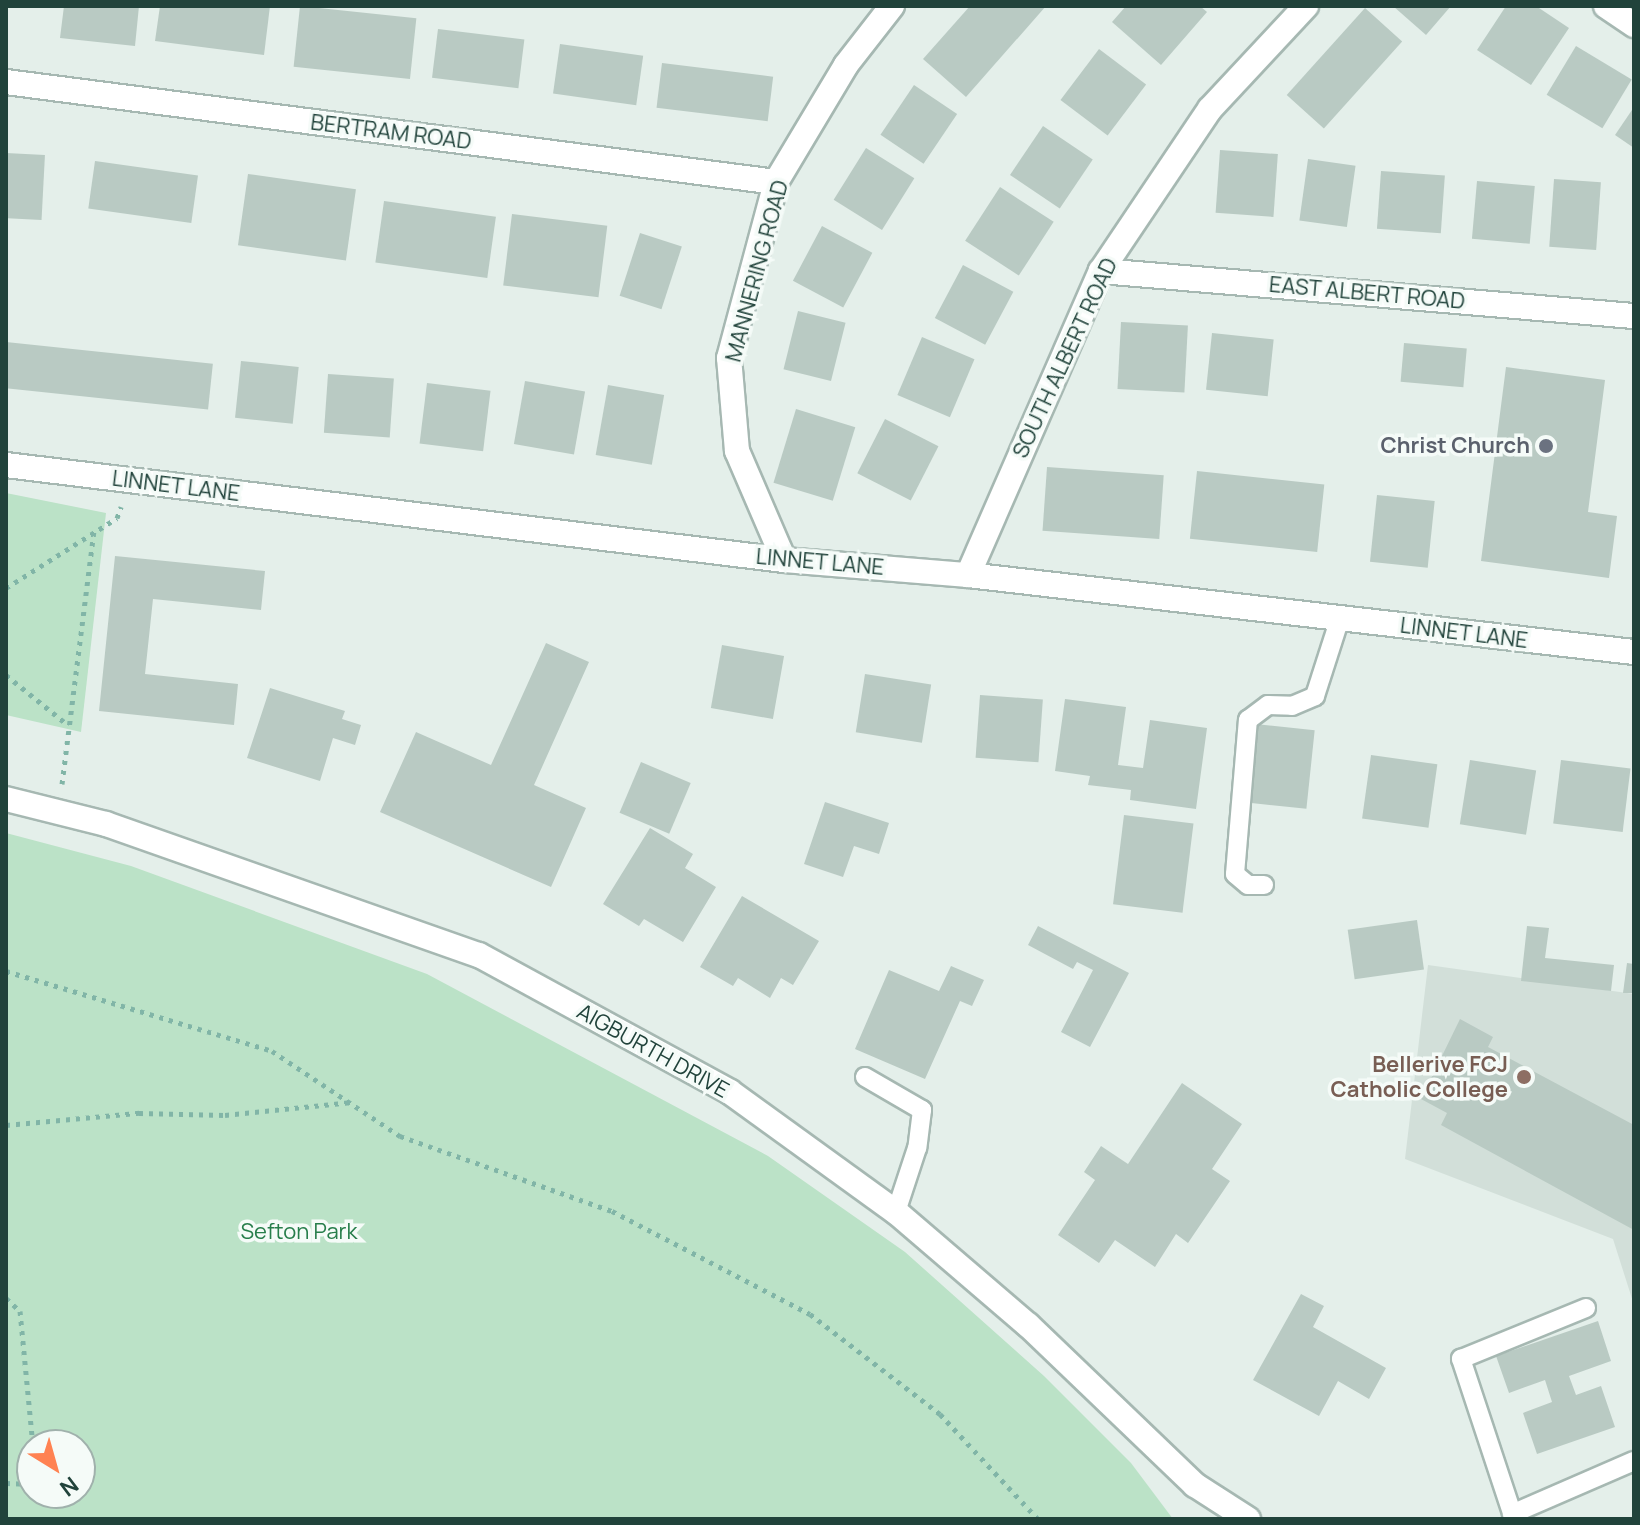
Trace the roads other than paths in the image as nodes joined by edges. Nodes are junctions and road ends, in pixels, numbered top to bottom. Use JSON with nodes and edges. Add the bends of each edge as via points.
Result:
{"nodes":[{"id":1,"x":892,"y":6,"type":"edge"},
{"id":2,"x":1306,"y":6,"type":"edge"},
{"id":3,"x":1606,"y":6,"type":"edge"},
{"id":4,"x":1634,"y":25,"type":"edge"},
{"id":5,"x":6,"y":82,"type":"edge"},
{"id":6,"x":776,"y":182,"type":"junction"},
{"id":7,"x":1101,"y":271,"type":"junction"},
{"id":8,"x":1634,"y":316,"type":"edge"},
{"id":9,"x":6,"y":465,"type":"edge"},
{"id":10,"x":784,"y":560,"type":"junction"},
{"id":11,"x":968,"y":575,"type":"junction"},
{"id":12,"x":1340,"y":618,"type":"junction"},
{"id":13,"x":1634,"y":652,"type":"edge"},
{"id":14,"x":6,"y":799,"type":"edge"},
{"id":15,"x":1264,"y":885,"type":"dead end"},
{"id":16,"x":865,"y":1077,"type":"dead end"},
{"id":17,"x":896,"y":1212,"type":"junction"},
{"id":18,"x":1586,"y":1308,"type":"dead end"},
{"id":19,"x":1634,"y":1461,"type":"edge"},
{"id":20,"x":1195,"y":1485,"type":"junction"},
{"id":21,"x":1513,"y":1516,"type":"edge"},
{"id":22,"x":1213,"y":1519,"type":"edge"},
{"id":23,"x":1248,"y":1519,"type":"edge"}],
"edges":[{"from":1,"to":6,"type":"street","name":"MANNERING ROAD","via":[[846,65]]},
{"from":2,"to":7,"type":"street","name":"SOUTH ALBERT ROAD","via":[[1210,109]]},
{"from":3,"to":4,"type":"street"},
{"from":5,"to":6,"type":"street","name":"BERTRAM ROAD"},
{"from":6,"to":10,"type":"street","name":"MANNERING ROAD","via":[[729,358],[737,451]]},
{"from":7,"to":8,"type":"street","name":"EAST ALBERT ROAD"},
{"from":7,"to":11,"type":"street","name":"SOUTH ALBERT ROAD"},
{"from":9,"to":10,"type":"street","name":"LINNET LANE"},
{"from":10,"to":11,"type":"street","name":"LINNET LANE"},
{"from":11,"to":12,"type":"street","name":"LINNET LANE"},
{"from":12,"to":13,"type":"street","name":"LINNET LANE"},
{"from":12,"to":15,"type":"lane","via":[[1315,696],[1292,706],[1268,705],[1248,720],[1235,874],[1248,885]]},
{"from":14,"to":17,"type":"street","name":"AIGBURTH DRIVE","via":[[59,812],[479,955],[730,1092]]},
{"from":16,"to":17,"type":"lane","via":[[922,1110]]},
{"from":17,"to":20,"type":"street","name":"AIGBURTH DRIVE","via":[[1028,1325]]},
{"from":18,"to":21,"type":"lane","via":[[1461,1359]]},
{"from":19,"to":21,"type":"lane"},
{"from":20,"to":22,"type":"street","name":"AIGBURTH DRIVE"},
{"from":20,"to":23,"type":"street","name":"AIGBURTH DRIVE"}]}
